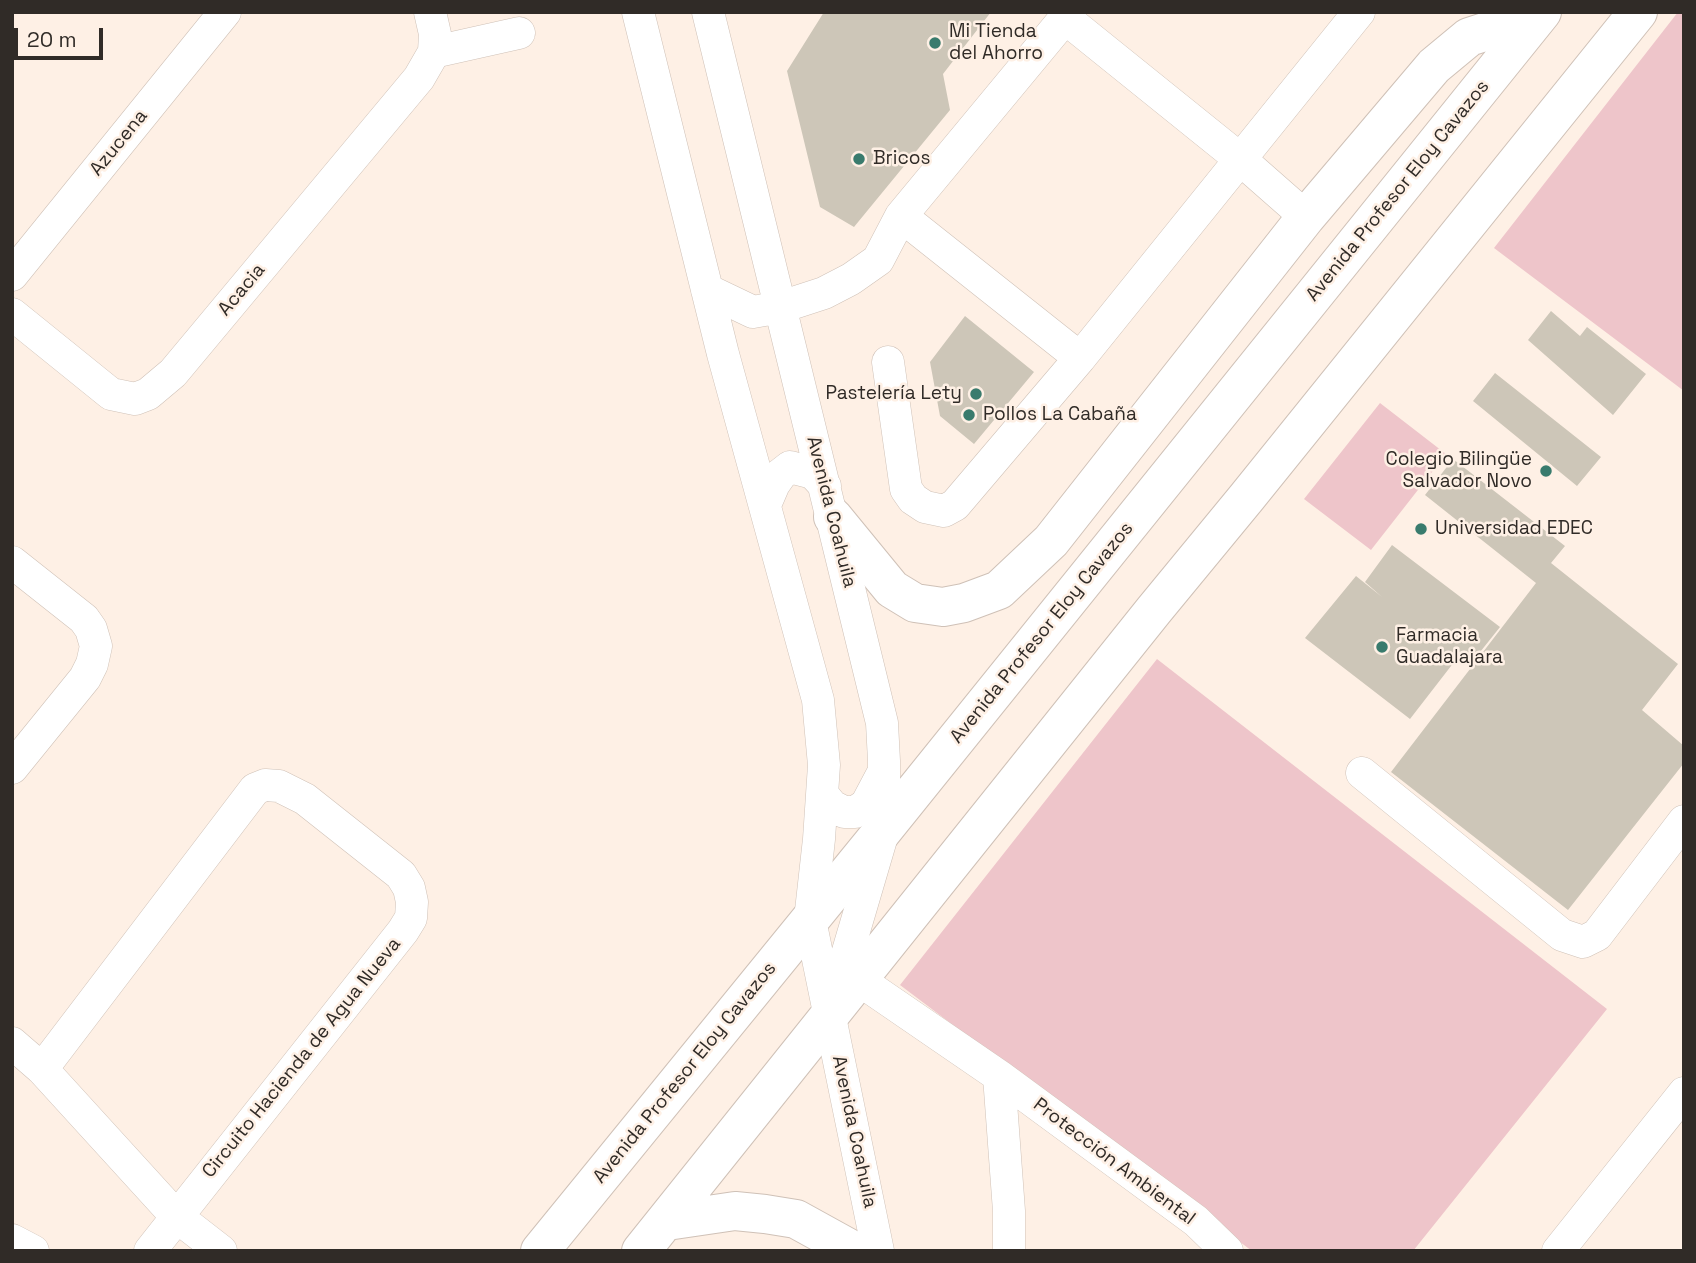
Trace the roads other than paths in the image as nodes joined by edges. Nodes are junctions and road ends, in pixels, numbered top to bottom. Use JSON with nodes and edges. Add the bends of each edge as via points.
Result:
{"nodes":[{"id":1,"x":225,"y":12,"type":"edge"},
{"id":2,"x":430,"y":12,"type":"edge"},
{"id":3,"x":638,"y":12,"type":"edge"},
{"id":4,"x":708,"y":12,"type":"edge"},
{"id":5,"x":1359,"y":12,"type":"edge"},
{"id":6,"x":1638,"y":12,"type":"edge"},
{"id":7,"x":1541,"y":13,"type":"edge"},
{"id":8,"x":1068,"y":15,"type":"edge"},
{"id":9,"x":519,"y":33,"type":"dead end"},
{"id":10,"x":434,"y":52,"type":"junction"},
{"id":11,"x":1240,"y":159,"type":"junction"},
{"id":12,"x":901,"y":216,"type":"junction"},
{"id":13,"x":1307,"y":216,"type":"junction"},
{"id":14,"x":12,"y":275,"type":"edge"},
{"id":15,"x":707,"y":290,"type":"junction"},
{"id":16,"x":767,"y":310,"type":"junction"},
{"id":17,"x":12,"y":314,"type":"edge"},
{"id":18,"x":723,"y":354,"type":"junction"},
{"id":19,"x":1080,"y":358,"type":"junction"},
{"id":20,"x":888,"y":362,"type":"dead end"},
{"id":21,"x":1114,"y":463,"type":"junction"},
{"id":22,"x":829,"y":502,"type":"junction"},
{"id":23,"x":765,"y":506,"type":"junction"},
{"id":24,"x":12,"y":562,"type":"edge"},
{"id":25,"x":1064,"y":606,"type":"junction"},
{"id":26,"x":12,"y":768,"type":"edge"},
{"id":27,"x":884,"y":770,"type":"junction"},
{"id":28,"x":1363,"y":773,"type":"dead end"},
{"id":29,"x":823,"y":795,"type":"junction"},
{"id":30,"x":1684,"y":821,"type":"edge"},
{"id":31,"x":884,"y":829,"type":"junction"},
{"id":32,"x":810,"y":920,"type":"junction"},
{"id":33,"x":859,"y":980,"type":"junction"},
{"id":34,"x":830,"y":1013,"type":"junction"},
{"id":35,"x":12,"y":1043,"type":"edge"},
{"id":36,"x":42,"y":1069,"type":"junction"},
{"id":37,"x":999,"y":1076,"type":"junction"},
{"id":38,"x":1684,"y":1093,"type":"edge"},
{"id":39,"x":176,"y":1216,"type":"junction"},
{"id":40,"x":667,"y":1221,"type":"junction"},
{"id":41,"x":12,"y":1240,"type":"edge"},
{"id":42,"x":33,"y":1251,"type":"edge"},
{"id":43,"x":149,"y":1251,"type":"edge"},
{"id":44,"x":221,"y":1251,"type":"edge"},
{"id":45,"x":540,"y":1251,"type":"edge"},
{"id":46,"x":641,"y":1251,"type":"edge"},
{"id":47,"x":855,"y":1251,"type":"edge"},
{"id":48,"x":878,"y":1251,"type":"edge"},
{"id":49,"x":1009,"y":1251,"type":"edge"},
{"id":50,"x":1227,"y":1251,"type":"edge"},
{"id":51,"x":1558,"y":1251,"type":"edge"}],
"edges":[{"from":1,"to":14,"type":"street","name":"Azucena"},
{"from":2,"to":10,"type":"street"},
{"from":3,"to":15,"type":"street","name":"Avenida Coahuila"},
{"from":4,"to":16,"type":"street","name":"Avenida Coahuila"},
{"from":5,"to":11,"type":"street"},
{"from":6,"to":33,"type":"main road"},
{"from":7,"to":13,"type":"main road","via":[[1469,37],[1434,66]]},
{"from":7,"to":25,"type":"main road","name":"Avenida Profesor Eloy Cavazos"},
{"from":8,"to":11,"type":"street"},
{"from":8,"to":12,"type":"street"},
{"from":9,"to":10,"type":"street"},
{"from":10,"to":17,"type":"street","name":"Acacia","via":[[419,78],[191,352],[148,394],[135,399],[111,394]]},
{"from":11,"to":13,"type":"street"},
{"from":11,"to":19,"type":"street"},
{"from":12,"to":16,"type":"street","via":[[878,260],[851,279],[824,293]]},
{"from":12,"to":19,"type":"street"},
{"from":13,"to":21,"type":"main road"},
{"from":15,"to":16,"type":"street"},
{"from":15,"to":18,"type":"street","name":"Avenida Coahuila"},
{"from":16,"to":18,"type":"street"},
{"from":16,"to":22,"type":"street","name":"Avenida Coahuila"},
{"from":18,"to":23,"type":"street","name":"Avenida Coahuila"},
{"from":19,"to":20,"type":"street","via":[[955,505],[944,511],[925,507],[906,489]]},
{"from":21,"to":22,"type":"main road","via":[[1051,541],[999,590],[943,607],[915,603],[892,589]]},
{"from":21,"to":25,"type":"main road"},
{"from":22,"to":23,"type":"street","via":[[813,473],[790,467],[781,474]]},
{"from":22,"to":27,"type":"street","name":"Avenida Coahuila","via":[[881,723]]},
{"from":23,"to":29,"type":"street","name":"Avenida Coahuila","via":[[818,699]]},
{"from":24,"to":26,"type":"street","via":[[84,618],[96,646],[85,678]]},
{"from":25,"to":31,"type":"main road","name":"Avenida Profesor Eloy Cavazos"},
{"from":27,"to":29,"type":"street","via":[[866,804],[855,812],[832,806]]},
{"from":27,"to":31,"type":"street","name":"Avenida Coahuila"},
{"from":28,"to":30,"type":"street","via":[[1562,934],[1583,942],[1597,935]]},
{"from":29,"to":32,"type":"street","name":"Avenida Coahuila"},
{"from":31,"to":32,"type":"main road","name":"Avenida Profesor Eloy Cavazos"},
{"from":31,"to":34,"type":"street","name":"Avenida Coahuila"},
{"from":32,"to":34,"type":"street","name":"Avenida Coahuila"},
{"from":32,"to":45,"type":"main road","name":"Avenida Profesor Eloy Cavazos"},
{"from":33,"to":34,"type":"main road"},
{"from":33,"to":37,"type":"street","name":"Protección Ambiental"},
{"from":34,"to":40,"type":"main road"},
{"from":34,"to":48,"type":"street","name":"Avenida Coahuila"},
{"from":35,"to":36,"type":"street"},
{"from":36,"to":39,"type":"street"},
{"from":36,"to":39,"type":"street","name":"Circuito Hacienda de Agua Nueva","via":[[255,789],[279,786],[293,792],[401,875],[412,902],[411,918],[403,931]]},
{"from":37,"to":49,"type":"street","name":"Protección Ambiental"},
{"from":37,"to":50,"type":"street","name":"Protección Ambiental","via":[[1196,1221]]},
{"from":38,"to":51,"type":"street"},
{"from":39,"to":43,"type":"street","name":"Circuito Hacienda de Agua Nueva"},
{"from":39,"to":44,"type":"street"},
{"from":40,"to":46,"type":"main road"},
{"from":40,"to":47,"type":"main road","via":[[735,1212],[765,1214],[796,1219]]},
{"from":41,"to":42,"type":"street"}]}
